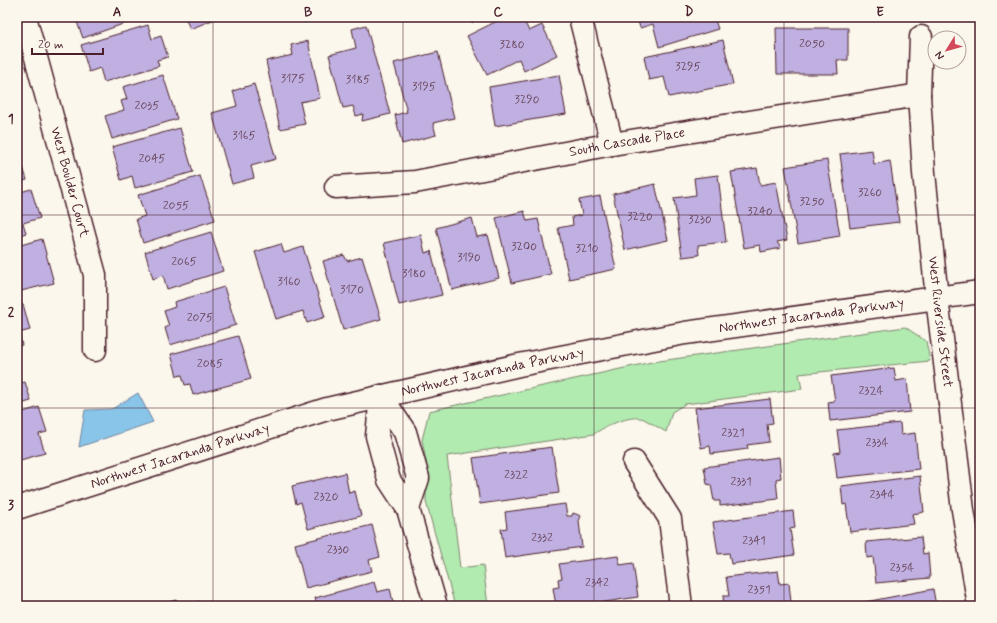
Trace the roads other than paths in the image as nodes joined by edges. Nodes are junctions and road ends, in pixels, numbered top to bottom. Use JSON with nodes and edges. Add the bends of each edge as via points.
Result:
{"nodes":[{"id":1,"x":25,"y":17,"type":"edge"},
{"id":2,"x":580,"y":17,"type":"edge"},
{"id":3,"x":920,"y":37,"type":"dead end"},
{"id":4,"x":919,"y":95,"type":"junction"},
{"id":5,"x":612,"y":144,"type":"junction"},
{"id":6,"x":336,"y":187,"type":"dead end"},
{"id":7,"x":980,"y":292,"type":"edge"},
{"id":8,"x":937,"y":298,"type":"junction"},
{"id":9,"x":95,"y":350,"type":"dead end"},
{"id":10,"x":381,"y":396,"type":"junction"},
{"id":11,"x":634,"y":462,"type":"dead end"},
{"id":12,"x":17,"y":508,"type":"edge"},
{"id":13,"x":408,"y":509,"type":"junction"},
{"id":14,"x":436,"y":606,"type":"edge"},
{"id":15,"x":681,"y":606,"type":"edge"},
{"id":16,"x":979,"y":606,"type":"edge"}],
"edges":[{"from":1,"to":9,"type":"street","name":"West Boulder Court","via":[[95,275]]},
{"from":2,"to":5,"type":"street"},
{"from":3,"to":4,"type":"street","name":"West Riverside Street"},
{"from":4,"to":5,"type":"street","name":"South Cascade Place"},
{"from":4,"to":8,"type":"street","name":"West Riverside Street"},
{"from":5,"to":6,"type":"street","name":"South Cascade Place","via":[[414,182]]},
{"from":7,"to":8,"type":"street","name":"Northwest Jacaranda Parkway"},
{"from":8,"to":10,"type":"street","name":"Northwest Jacaranda Parkway","via":[[685,333],[519,365]]},
{"from":8,"to":16,"type":"street","name":"West Riverside Street","via":[[963,510]]},
{"from":10,"to":12,"type":"street","name":"Northwest Jacaranda Parkway","via":[[327,409]]},
{"from":10,"to":13,"type":"street","via":[[377,436],[389,480]]},
{"from":10,"to":13,"type":"street","via":[[405,432],[418,478]]},
{"from":11,"to":15,"type":"street","via":[[670,520]]},
{"from":13,"to":14,"type":"street"}]}
